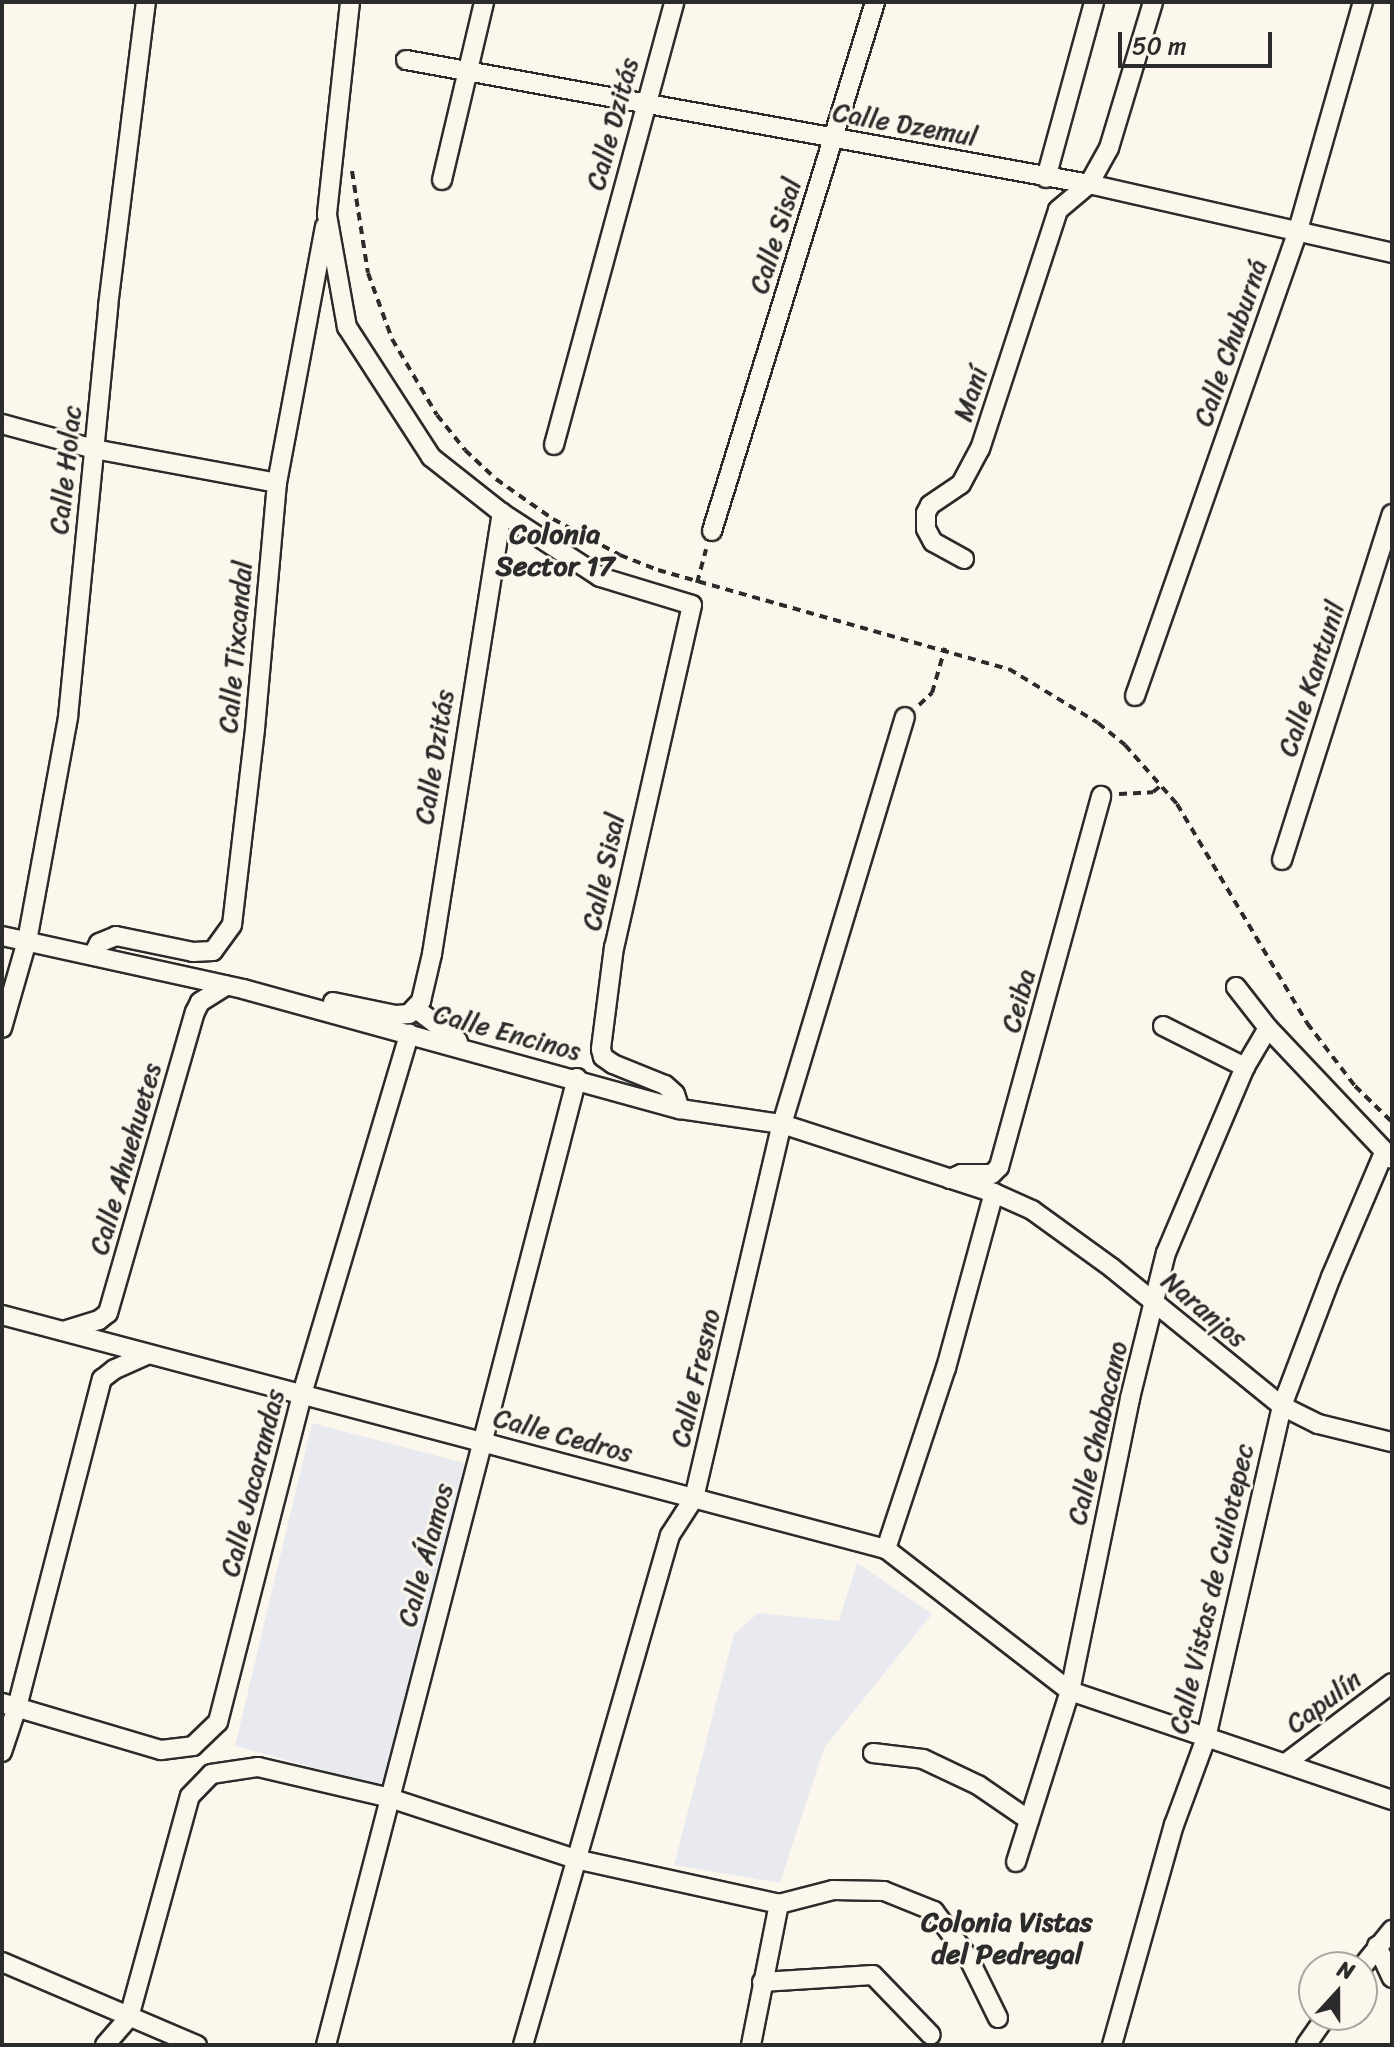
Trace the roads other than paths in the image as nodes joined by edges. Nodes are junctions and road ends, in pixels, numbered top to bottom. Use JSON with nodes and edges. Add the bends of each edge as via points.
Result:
{"nodes":[{"id":1,"x":146,"y":2,"type":"edge"},
{"id":2,"x":331,"y":2,"type":"edge"},
{"id":3,"x":484,"y":2,"type":"edge"},
{"id":4,"x":674,"y":2,"type":"edge"},
{"id":5,"x":875,"y":2,"type":"edge"},
{"id":6,"x":1094,"y":2,"type":"edge"},
{"id":7,"x":1153,"y":2,"type":"edge"},
{"id":8,"x":1363,"y":2,"type":"edge"},
{"id":9,"x":350,"y":4,"type":"edge"},
{"id":10,"x":406,"y":60,"type":"dead end"},
{"id":11,"x":465,"y":69,"type":"junction"},
{"id":12,"x":644,"y":105,"type":"junction"},
{"id":13,"x":833,"y":139,"type":"junction"},
{"id":14,"x":1046,"y":178,"type":"junction"},
{"id":15,"x":442,"y":180,"type":"dead end"},
{"id":16,"x":1089,"y":184,"type":"junction"},
{"id":17,"x":1058,"y":210,"type":"junction"},
{"id":18,"x":327,"y":215,"type":"junction"},
{"id":19,"x":1298,"y":230,"type":"junction"},
{"id":20,"x":1392,"y":253,"type":"edge"},
{"id":21,"x":2,"y":424,"type":"edge"},
{"id":22,"x":554,"y":445,"type":"dead end"},
{"id":23,"x":94,"y":449,"type":"junction"},
{"id":24,"x":277,"y":483,"type":"junction"},
{"id":25,"x":502,"y":513,"type":"junction"},
{"id":26,"x":1392,"y":514,"type":"edge"},
{"id":27,"x":712,"y":531,"type":"road end"},
{"id":28,"x":964,"y":559,"type":"dead end"},
{"id":29,"x":1135,"y":696,"type":"dead end"},
{"id":30,"x":905,"y":717,"type":"road end"},
{"id":31,"x":1101,"y":796,"type":"road end"},
{"id":32,"x":1282,"y":860,"type":"dead end"},
{"id":33,"x":2,"y":936,"type":"edge"},
{"id":34,"x":27,"y":941,"type":"junction"},
{"id":35,"x":93,"y":955,"type":"junction"},
{"id":36,"x":226,"y":986,"type":"junction"},
{"id":37,"x":1236,"y":987,"type":"dead end"},
{"id":38,"x":300,"y":1005,"type":"junction"},
{"id":39,"x":415,"y":1008,"type":"junction"},
{"id":40,"x":1163,"y":1026,"type":"dead end"},
{"id":41,"x":2,"y":1028,"type":"edge"},
{"id":42,"x":1268,"y":1028,"type":"junction"},
{"id":43,"x":409,"y":1034,"type":"junction"},
{"id":44,"x":470,"y":1050,"type":"junction"},
{"id":45,"x":1245,"y":1067,"type":"junction"},
{"id":46,"x":577,"y":1078,"type":"junction"},
{"id":47,"x":680,"y":1109,"type":"junction"},
{"id":48,"x":782,"y":1124,"type":"junction"},
{"id":49,"x":1388,"y":1156,"type":"edge"},
{"id":50,"x":950,"y":1179,"type":"junction"},
{"id":51,"x":994,"y":1193,"type":"junction"},
{"id":52,"x":1155,"y":1302,"type":"junction"},
{"id":53,"x":2,"y":1315,"type":"edge"},
{"id":54,"x":63,"y":1331,"type":"junction"},
{"id":55,"x":148,"y":1354,"type":"junction"},
{"id":56,"x":302,"y":1394,"type":"junction"},
{"id":57,"x":1282,"y":1406,"type":"junction"},
{"id":58,"x":482,"y":1442,"type":"junction"},
{"id":59,"x":1392,"y":1442,"type":"edge"},
{"id":60,"x":694,"y":1498,"type":"junction"},
{"id":61,"x":886,"y":1549,"type":"junction"},
{"id":62,"x":1392,"y":1683,"type":"edge"},
{"id":63,"x":1070,"y":1691,"type":"junction"},
{"id":64,"x":10,"y":1705,"type":"edge"},
{"id":65,"x":1206,"y":1738,"type":"junction"},
{"id":66,"x":2,"y":1752,"type":"edge"},
{"id":67,"x":873,"y":1753,"type":"dead end"},
{"id":68,"x":1286,"y":1763,"type":"junction"},
{"id":69,"x":390,"y":1798,"type":"junction"},
{"id":70,"x":1392,"y":1800,"type":"edge"},
{"id":71,"x":1029,"y":1820,"type":"junction"},
{"id":72,"x":575,"y":1859,"type":"junction"},
{"id":73,"x":1016,"y":1862,"type":"dead end"},
{"id":74,"x":779,"y":1904,"type":"junction"},
{"id":75,"x":1392,"y":1930,"type":"edge"},
{"id":76,"x":1377,"y":1946,"type":"junction"},
{"id":77,"x":1373,"y":1951,"type":"edge"},
{"id":78,"x":2,"y":1962,"type":"edge"},
{"id":79,"x":1392,"y":1978,"type":"edge"},
{"id":80,"x":762,"y":1982,"type":"junction"},
{"id":81,"x":129,"y":2017,"type":"junction"},
{"id":82,"x":998,"y":2018,"type":"dead end"},
{"id":83,"x":931,"y":2035,"type":"dead end"},
{"id":84,"x":105,"y":2045,"type":"edge"},
{"id":85,"x":197,"y":2045,"type":"edge"},
{"id":86,"x":326,"y":2045,"type":"edge"},
{"id":87,"x":523,"y":2045,"type":"edge"},
{"id":88,"x":751,"y":2045,"type":"edge"},
{"id":89,"x":1112,"y":2045,"type":"edge"}],
"edges":[{"from":1,"to":23,"type":"street","name":"Calle Holac"},
{"from":2,"to":9,"type":"street"},
{"from":3,"to":11,"type":"street"},
{"from":4,"to":12,"type":"street","name":"Calle Dzitás"},
{"from":5,"to":13,"type":"street","name":"Calle Sisal"},
{"from":6,"to":14,"type":"street"},
{"from":7,"to":16,"type":"street","via":[[1109,148]]},
{"from":8,"to":19,"type":"street","name":"Calle Chuburná"},
{"from":9,"to":18,"type":"street"},
{"from":10,"to":11,"type":"street","name":"Calle Dzemul"},
{"from":11,"to":12,"type":"street","name":"Calle Dzemul"},
{"from":11,"to":15,"type":"street"},
{"from":12,"to":13,"type":"street","name":"Calle Dzemul"},
{"from":12,"to":22,"type":"street","name":"Calle Dzitás"},
{"from":13,"to":14,"type":"street","name":"Calle Dzemul"},
{"from":13,"to":27,"type":"street","name":"Calle Sisal"},
{"from":14,"to":16,"type":"street","name":"Calle Dzemul"},
{"from":14,"to":17,"type":"street"},
{"from":16,"to":17,"type":"street"},
{"from":16,"to":19,"type":"street","name":"Calle Dzemul"},
{"from":17,"to":28,"type":"street","name":"Maní","via":[[980,449],[961,484],[926,513],[933,542]]},
{"from":18,"to":24,"type":"street","name":"Calle Tixcandal"},
{"from":18,"to":25,"type":"street","via":[[347,327],[431,457]]},
{"from":19,"to":20,"type":"street","name":"Calle Dzemul"},
{"from":19,"to":29,"type":"street","name":"Calle Chuburná"},
{"from":21,"to":23,"type":"street"},
{"from":23,"to":24,"type":"street"},
{"from":23,"to":34,"type":"street","name":"Calle Holac","via":[[68,717]]},
{"from":24,"to":35,"type":"street","name":"Calle Tixcandal","via":[[232,925],[213,951],[193,952],[116,936],[99,943]]},
{"from":25,"to":39,"type":"street","name":"Calle Dzitás","via":[[432,954]]},
{"from":25,"to":47,"type":"street","name":"Calle Sisal","via":[[600,577],[692,605],[614,947],[601,1049],[613,1064],[665,1085]]},
{"from":26,"to":32,"type":"street","name":"Calle Kantunil"},
{"from":30,"to":48,"type":"street","name":"Calle Fresno"},
{"from":31,"to":50,"type":"street","name":"Ceiba","via":[[999,1167],[992,1174]]},
{"from":33,"to":34,"type":"street","name":"Calle Encinos"},
{"from":34,"to":35,"type":"street","name":"Calle Encinos"},
{"from":34,"to":41,"type":"street","name":"Calle Holac"},
{"from":35,"to":36,"type":"street","name":"Calle Encinos"},
{"from":36,"to":38,"type":"street","name":"Calle Encinos"},
{"from":36,"to":54,"type":"street","name":"Calle Ahuehuetes","via":[[200,1002],[195,1012],[108,1313]]},
{"from":37,"to":42,"type":"street"},
{"from":38,"to":39,"type":"street","via":[[316,998],[396,1015]]},
{"from":38,"to":43,"type":"street","name":"Calle Encinos"},
{"from":39,"to":44,"type":"street"},
{"from":40,"to":45,"type":"street"},
{"from":42,"to":45,"type":"street","name":"Calle Chabacano"},
{"from":42,"to":49,"type":"street"},
{"from":43,"to":44,"type":"street","name":"Calle Encinos"},
{"from":43,"to":56,"type":"street","name":"Calle Jacarandas"},
{"from":44,"to":46,"type":"street","name":"Calle Encinos"},
{"from":45,"to":52,"type":"street","name":"Calle Chabacano","via":[[1166,1253]]},
{"from":46,"to":47,"type":"street","name":"Calle Encinos"},
{"from":46,"to":58,"type":"street","name":"Calle Álamos"},
{"from":47,"to":48,"type":"street","name":"Calle Encinos"},
{"from":48,"to":50,"type":"street","name":"Calle Encinos"},
{"from":48,"to":60,"type":"street","name":"Calle Fresno"},
{"from":49,"to":57,"type":"street","name":"Calle Vistas de Cuilotepec","via":[[1331,1277]]},
{"from":50,"to":51,"type":"street","name":"Calle Encinos"},
{"from":51,"to":52,"type":"street","name":"Naranjos","via":[[1032,1210]]},
{"from":51,"to":61,"type":"street","via":[[946,1368]]},
{"from":52,"to":57,"type":"street","name":"Naranjos"},
{"from":52,"to":63,"type":"street","name":"Calle Chabacano"},
{"from":53,"to":54,"type":"street","name":"Calle Cedros"},
{"from":54,"to":55,"type":"street","name":"Calle Cedros"},
{"from":55,"to":56,"type":"street","name":"Calle Cedros"},
{"from":55,"to":64,"type":"street","via":[[102,1379]]},
{"from":56,"to":58,"type":"street","name":"Calle Cedros"},
{"from":56,"to":64,"type":"street","name":"Calle Jacarandas","via":[[218,1722],[193,1746],[161,1750]]},
{"from":57,"to":59,"type":"street","name":"Naranjos","via":[[1318,1424]]},
{"from":57,"to":65,"type":"street","name":"Calle Vistas de Cuilotepec"},
{"from":58,"to":60,"type":"street","name":"Calle Cedros"},
{"from":58,"to":69,"type":"street","name":"Calle Álamos"},
{"from":60,"to":61,"type":"street","name":"Calle Cedros"},
{"from":60,"to":72,"type":"street","name":"Calle Fresno","via":[[670,1535]]},
{"from":61,"to":63,"type":"street","name":"Calle Cedros"},
{"from":62,"to":68,"type":"street","name":"Capulín"},
{"from":63,"to":65,"type":"street","name":"Calle Cedros"},
{"from":63,"to":71,"type":"street","name":"Calle Chabacano"},
{"from":64,"to":66,"type":"street"},
{"from":65,"to":68,"type":"street","name":"Calle Cedros"},
{"from":65,"to":89,"type":"street","name":"Calle Vistas de Cuilotepec","via":[[1174,1825]]},
{"from":67,"to":71,"type":"street","via":[[923,1759],[978,1785]]},
{"from":68,"to":70,"type":"street","name":"Calle Cedros"},
{"from":69,"to":72,"type":"street"},
{"from":69,"to":81,"type":"street","via":[[258,1767],[211,1774],[190,1796]]},
{"from":69,"to":86,"type":"street","name":"Calle Álamos"},
{"from":71,"to":73,"type":"street","name":"Calle Chabacano"},
{"from":72,"to":74,"type":"street"},
{"from":72,"to":87,"type":"street","name":"Calle Fresno"},
{"from":74,"to":80,"type":"street"},
{"from":74,"to":82,"type":"street","via":[[833,1890],[884,1891],[934,1911],[968,1957]]},
{"from":75,"to":76,"type":"street"},
{"from":76,"to":77,"type":"street"},
{"from":76,"to":79,"type":"street"},
{"from":78,"to":81,"type":"street"},
{"from":80,"to":83,"type":"street","via":[[873,1975]]},
{"from":80,"to":88,"type":"street"},
{"from":81,"to":84,"type":"street"},
{"from":81,"to":85,"type":"street"}]}
